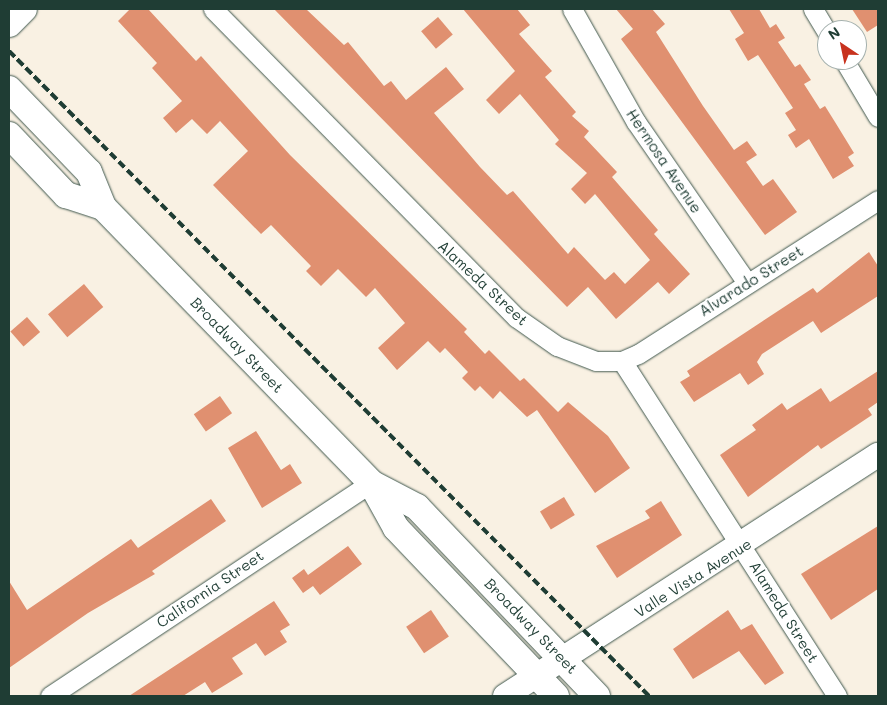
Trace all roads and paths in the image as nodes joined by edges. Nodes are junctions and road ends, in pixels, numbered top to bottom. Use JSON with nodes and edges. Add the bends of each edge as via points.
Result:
{"nodes":[{"id":1,"x":24,"y":9,"type":"edge"},
{"id":2,"x":213,"y":9,"type":"edge"},
{"id":3,"x":572,"y":9,"type":"edge"},
{"id":4,"x":813,"y":9,"type":"edge"},
{"id":5,"x":820,"y":20,"type":"edge"},
{"id":6,"x":9,"y":24,"type":"edge"},
{"id":7,"x":850,"y":70,"type":"edge"},
{"id":8,"x":9,"y":89,"type":"edge"},
{"id":9,"x":878,"y":117,"type":"edge"},
{"id":10,"x":9,"y":136,"type":"edge"},
{"id":11,"x":878,"y":200,"type":"edge"},
{"id":12,"x":103,"y":207,"type":"junction"},
{"id":13,"x":747,"y":283,"type":"junction"},
{"id":14,"x":622,"y":361,"type":"junction"},
{"id":15,"x":878,"y":455,"type":"edge"},
{"id":16,"x":371,"y":482,"type":"junction"},
{"id":17,"x":743,"y":546,"type":"junction"},
{"id":18,"x":564,"y":659,"type":"junction"},
{"id":19,"x":537,"y":675,"type":"junction"},
{"id":20,"x":50,"y":696,"type":"edge"},
{"id":21,"x":505,"y":696,"type":"edge"},
{"id":22,"x":556,"y":696,"type":"edge"},
{"id":23,"x":597,"y":696,"type":"edge"},
{"id":24,"x":837,"y":696,"type":"edge"}],
"edges":[{"from":1,"to":6,"type":"main road"},
{"from":2,"to":14,"type":"street","name":"Alameda Street","via":[[517,318],[557,346],[588,358]]},
{"from":3,"to":13,"type":"street","name":"Hermosa Avenue","via":[[588,30],[636,122]]},
{"from":4,"to":5,"type":"street"},
{"from":7,"to":9,"type":"street"},
{"from":8,"to":12,"type":"main road","name":"Broadway Street","via":[[89,172]]},
{"from":10,"to":12,"type":"main road","name":"Broadway Street","via":[[66,195]]},
{"from":11,"to":13,"type":"street","name":"Alvarado Street"},
{"from":12,"to":16,"type":"main road","name":"Broadway Street"},
{"from":13,"to":14,"type":"street","name":"Alvarado Street"},
{"from":14,"to":17,"type":"street","name":"Alameda Street"},
{"from":15,"to":17,"type":"street","name":"Valle Vista Avenue"},
{"from":16,"to":18,"type":"main road","name":"Broadway Street","via":[[418,507]]},
{"from":16,"to":19,"type":"main road","name":"Broadway Street","via":[[396,528]]},
{"from":16,"to":20,"type":"street","name":"California Street"},
{"from":17,"to":18,"type":"street","name":"Valle Vista Avenue"},
{"from":17,"to":24,"type":"street","name":"Alameda Street"},
{"from":18,"to":19,"type":"street","name":"Valle Vista Avenue"},
{"from":18,"to":23,"type":"main road","name":"Broadway Street"},
{"from":19,"to":21,"type":"street","name":"Valle Vista Avenue"},
{"from":19,"to":22,"type":"main road","name":"Broadway Street"}]}
